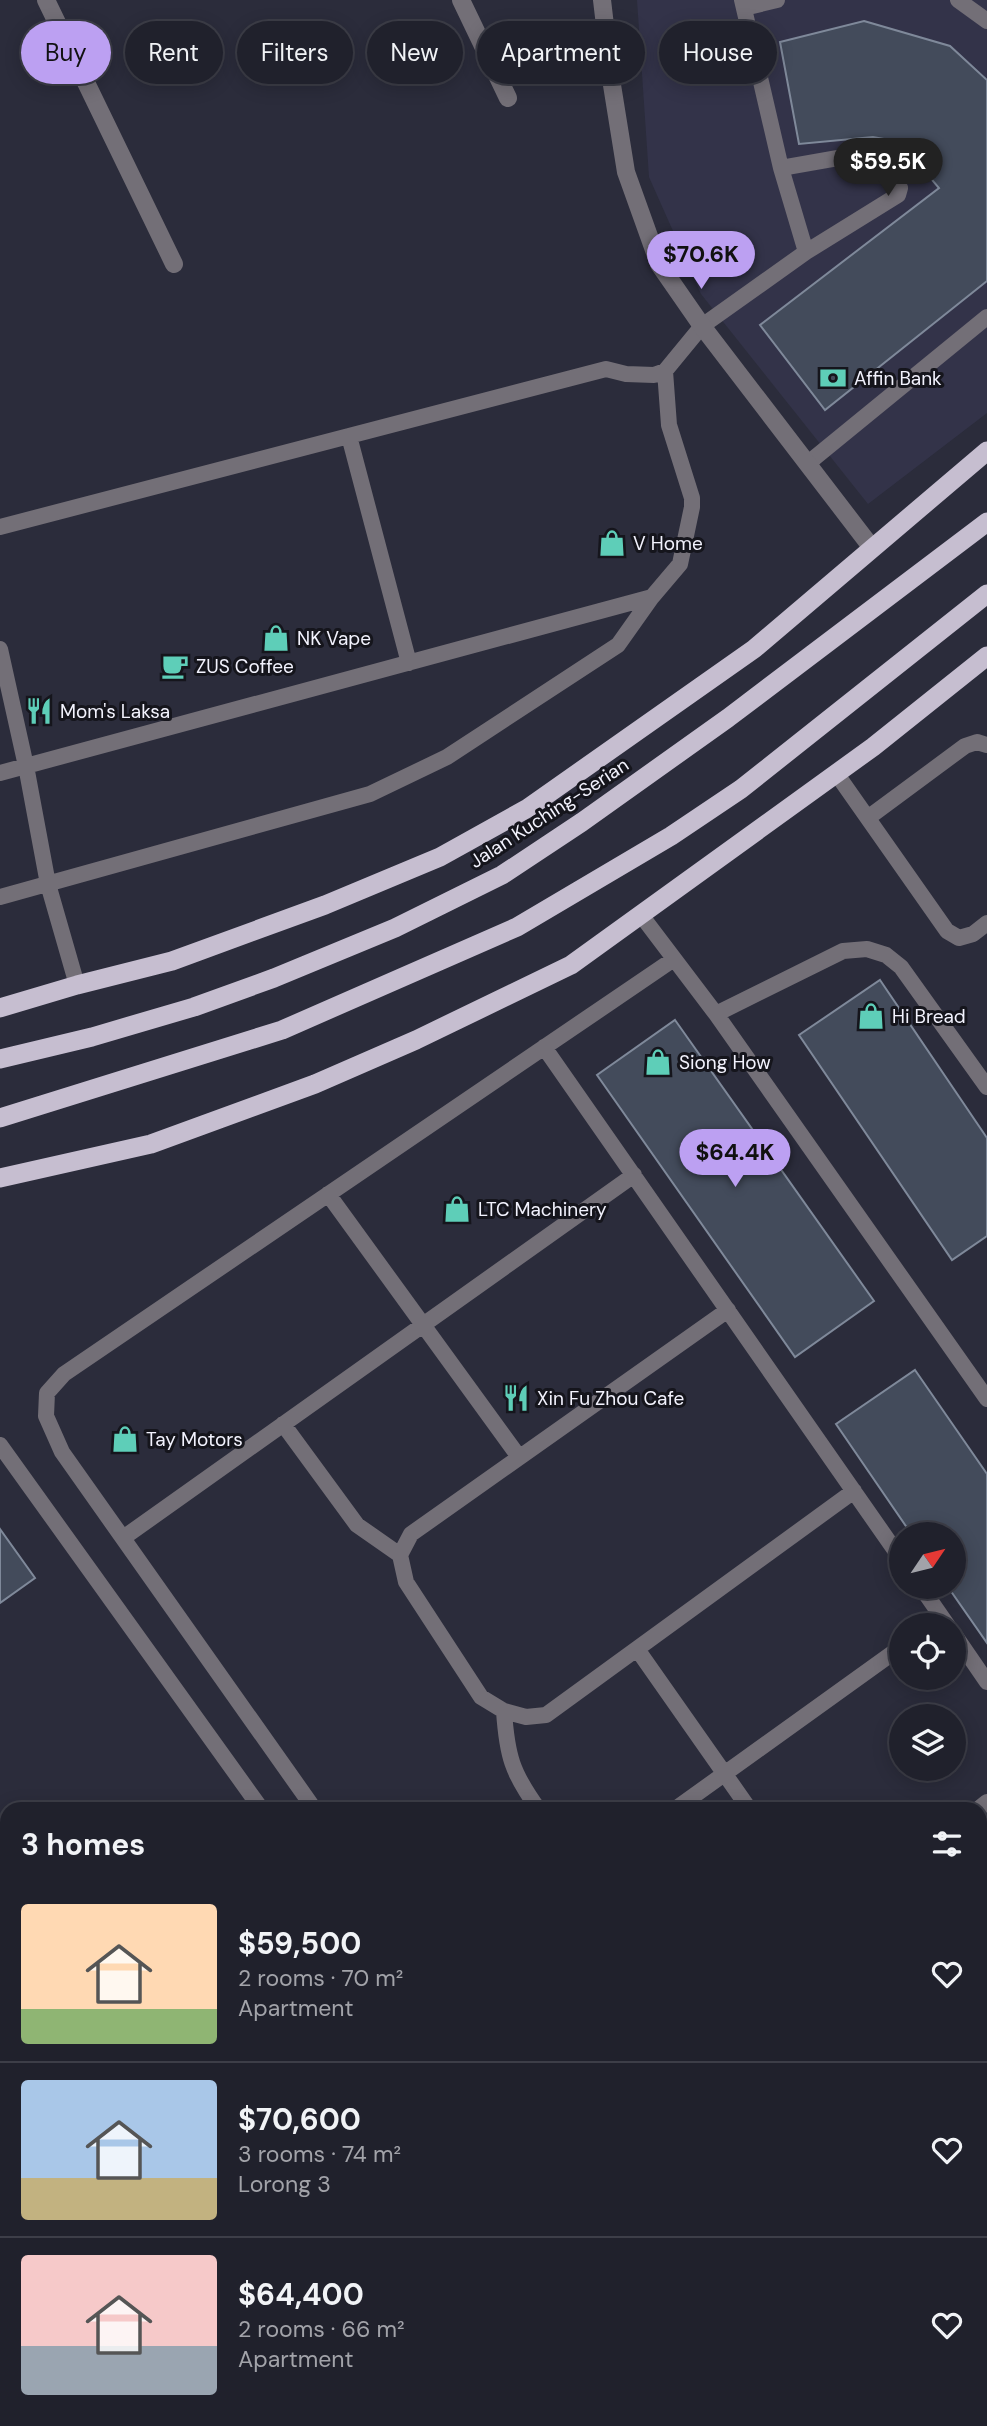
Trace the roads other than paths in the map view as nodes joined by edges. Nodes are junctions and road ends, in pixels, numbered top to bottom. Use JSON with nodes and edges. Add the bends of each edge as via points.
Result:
{"nodes":[{"id":1,"x":46,"y":0,"type":"edge"},
{"id":2,"x":461,"y":0,"type":"edge"},
{"id":3,"x":602,"y":0,"type":"edge"},
{"id":4,"x":778,"y":0,"type":"edge"},
{"id":5,"x":958,"y":0,"type":"edge"},
{"id":6,"x":743,"y":4,"type":"edge"},
{"id":7,"x":987,"y":21,"type":"edge"},
{"id":8,"x":508,"y":98,"type":"dead end"},
{"id":9,"x":781,"y":168,"type":"junction"},
{"id":10,"x":806,"y":252,"type":"junction"},
{"id":11,"x":174,"y":264,"type":"dead end"},
{"id":12,"x":987,"y":317,"type":"edge"},
{"id":13,"x":702,"y":326,"type":"junction"},
{"id":14,"x":665,"y":371,"type":"junction"},
{"id":15,"x":349,"y":436,"type":"junction"},
{"id":16,"x":987,"y":451,"type":"edge"},
{"id":17,"x":807,"y":464,"type":"junction"},
{"id":18,"x":987,"y":522,"type":"edge"},
{"id":19,"x":0,"y":527,"type":"edge"},
{"id":20,"x":872,"y":548,"type":"junction"},
{"id":21,"x":987,"y":594,"type":"edge"},
{"id":22,"x":652,"y":597,"type":"junction"},
{"id":23,"x":0,"y":649,"type":"edge"},
{"id":24,"x":987,"y":656,"type":"edge"},
{"id":25,"x":409,"y":663,"type":"junction"},
{"id":26,"x":987,"y":745,"type":"edge"},
{"id":27,"x":26,"y":766,"type":"junction"},
{"id":28,"x":0,"y":773,"type":"edge"},
{"id":29,"x":836,"y":773,"type":"junction"},
{"id":30,"x":869,"y":817,"type":"junction"},
{"id":31,"x":48,"y":884,"type":"junction"},
{"id":32,"x":0,"y":897,"type":"edge"},
{"id":33,"x":641,"y":915,"type":"junction"},
{"id":34,"x":987,"y":923,"type":"edge"},
{"id":35,"x":674,"y":959,"type":"junction"},
{"id":36,"x":77,"y":985,"type":"junction"},
{"id":37,"x":0,"y":1008,"type":"edge"},
{"id":38,"x":716,"y":1014,"type":"junction"},
{"id":39,"x":544,"y":1047,"type":"junction"},
{"id":40,"x":0,"y":1059,"type":"edge"},
{"id":41,"x":987,"y":1087,"type":"edge"},
{"id":42,"x":0,"y":1118,"type":"edge"},
{"id":43,"x":634,"y":1175,"type":"junction"},
{"id":44,"x":0,"y":1178,"type":"edge"},
{"id":45,"x":328,"y":1194,"type":"junction"},
{"id":46,"x":728,"y":1310,"type":"junction"},
{"id":47,"x":422,"y":1325,"type":"junction"},
{"id":48,"x":987,"y":1399,"type":"edge"},
{"id":49,"x":283,"y":1424,"type":"junction"},
{"id":50,"x":0,"y":1445,"type":"edge"},
{"id":51,"x":519,"y":1457,"type":"junction"},
{"id":52,"x":854,"y":1491,"type":"junction"},
{"id":53,"x":123,"y":1538,"type":"junction"},
{"id":54,"x":889,"y":1542,"type":"edge"},
{"id":55,"x":400,"y":1555,"type":"junction"},
{"id":56,"x":637,"y":1649,"type":"junction"},
{"id":57,"x":966,"y":1651,"type":"edge"},
{"id":58,"x":889,"y":1656,"type":"edge"},
{"id":59,"x":987,"y":1682,"type":"edge"},
{"id":60,"x":504,"y":1711,"type":"junction"},
{"id":61,"x":724,"y":1773,"type":"junction"},
{"id":62,"x":256,"y":1802,"type":"edge"},
{"id":63,"x":309,"y":1802,"type":"edge"},
{"id":64,"x":533,"y":1802,"type":"edge"},
{"id":65,"x":685,"y":1802,"type":"edge"},
{"id":66,"x":744,"y":1802,"type":"edge"}],
"edges":[{"from":1,"to":11,"type":"street"},
{"from":2,"to":8,"type":"street"},
{"from":3,"to":13,"type":"street","via":[[626,172],[659,264]]},
{"from":4,"to":6,"type":"lane"},
{"from":5,"to":7,"type":"lane"},
{"from":6,"to":9,"type":"lane"},
{"from":9,"to":10,"type":"lane"},
{"from":9,"to":10,"type":"lane","via":[[872,152],[900,188],[898,195]]},
{"from":10,"to":13,"type":"lane"},
{"from":12,"to":17,"type":"lane"},
{"from":13,"to":14,"type":"lane"},
{"from":13,"to":17,"type":"street"},
{"from":14,"to":15,"type":"lane","via":[[654,375],[606,369]]},
{"from":14,"to":22,"type":"lane","via":[[669,425],[692,507],[680,564]]},
{"from":15,"to":19,"type":"lane"},
{"from":15,"to":25,"type":"lane"},
{"from":16,"to":20,"type":"highway"},
{"from":17,"to":20,"type":"street"},
{"from":18,"to":40,"type":"highway","name":"Jalan Kuching-Serian","via":[[728,718],[502,876],[395,928],[274,978],[194,1007]]},
{"from":20,"to":36,"type":"highway","via":[[754,649],[528,808],[440,857],[172,961]]},
{"from":21,"to":42,"type":"highway","via":[[741,789],[517,927],[282,1030]]},
{"from":22,"to":25,"type":"lane"},
{"from":22,"to":31,"type":"lane","via":[[618,645],[447,757],[381,789]]},
{"from":23,"to":27,"type":"lane"},
{"from":24,"to":29,"type":"highway"},
{"from":25,"to":27,"type":"lane"},
{"from":26,"to":30,"type":"lane","via":[[965,746]]},
{"from":27,"to":28,"type":"lane"},
{"from":27,"to":31,"type":"lane"},
{"from":29,"to":30,"type":"lane"},
{"from":29,"to":33,"type":"highway"},
{"from":30,"to":34,"type":"lane","via":[[947,931],[959,938]]},
{"from":31,"to":32,"type":"lane"},
{"from":31,"to":36,"type":"lane"},
{"from":33,"to":35,"type":"lane"},
{"from":33,"to":44,"type":"highway","via":[[571,965],[315,1084],[152,1144]]},
{"from":35,"to":38,"type":"lane"},
{"from":35,"to":39,"type":"lane"},
{"from":36,"to":37,"type":"highway"},
{"from":38,"to":41,"type":"lane","via":[[843,951],[867,949],[886,955],[901,967]]},
{"from":38,"to":48,"type":"lane"},
{"from":39,"to":43,"type":"lane"},
{"from":39,"to":45,"type":"lane"},
{"from":43,"to":46,"type":"lane"},
{"from":43,"to":47,"type":"lane"},
{"from":45,"to":47,"type":"lane"},
{"from":45,"to":53,"type":"lane","via":[[64,1374],[47,1393],[46,1416],[62,1452]]},
{"from":46,"to":51,"type":"lane"},
{"from":46,"to":52,"type":"lane"},
{"from":47,"to":49,"type":"lane"},
{"from":47,"to":51,"type":"lane"},
{"from":49,"to":53,"type":"lane"},
{"from":49,"to":55,"type":"lane","via":[[357,1525]]},
{"from":50,"to":62,"type":"lane"},
{"from":51,"to":55,"type":"lane","via":[[411,1534]]},
{"from":52,"to":54,"type":"lane"},
{"from":52,"to":56,"type":"lane"},
{"from":53,"to":63,"type":"lane"},
{"from":55,"to":60,"type":"lane","via":[[406,1582],[481,1697]]},
{"from":56,"to":60,"type":"lane","via":[[546,1715],[526,1717]]},
{"from":56,"to":61,"type":"lane"},
{"from":57,"to":59,"type":"lane"},
{"from":58,"to":61,"type":"lane"},
{"from":60,"to":64,"type":"lane","via":[[507,1748],[521,1785]]},
{"from":61,"to":65,"type":"lane"},
{"from":61,"to":66,"type":"lane"}]}
